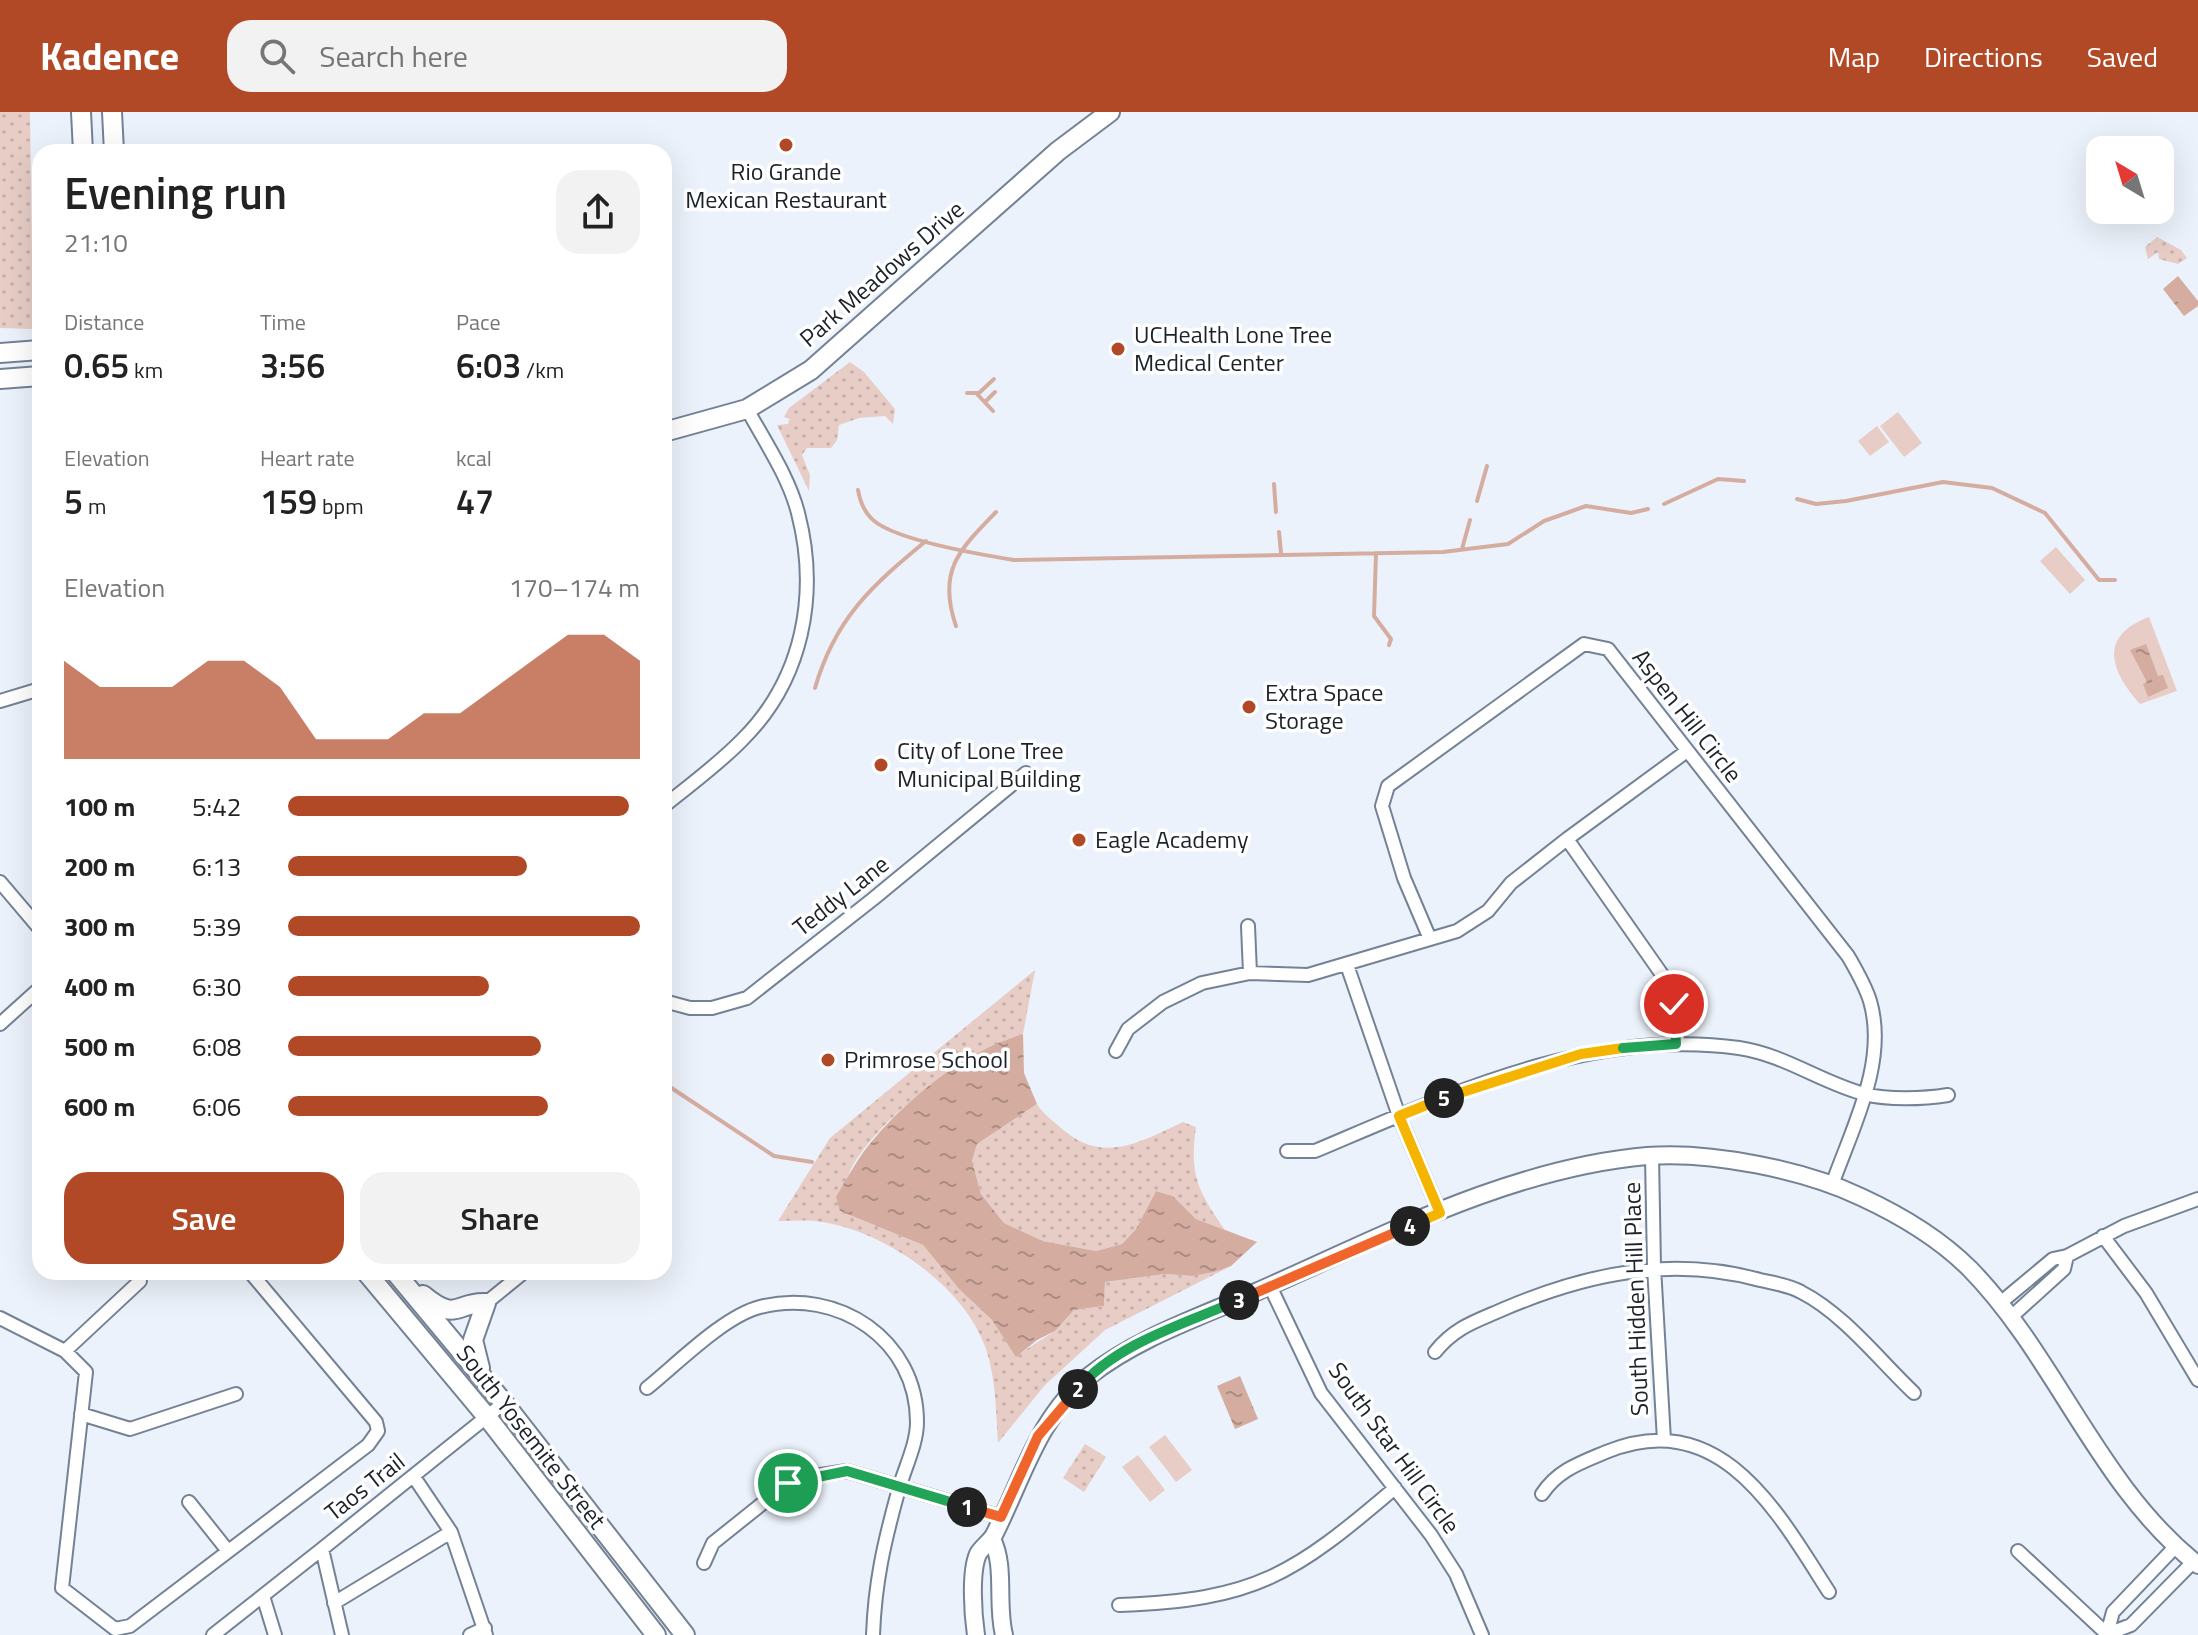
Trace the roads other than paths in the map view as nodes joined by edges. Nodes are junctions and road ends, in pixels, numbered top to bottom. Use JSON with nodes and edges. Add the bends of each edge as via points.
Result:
{"nodes":[{"id":1,"x":81,"y":112,"type":"edge"},
{"id":2,"x":112,"y":112,"type":"edge"},
{"id":3,"x":1110,"y":112,"type":"edge"},
{"id":4,"x":83,"y":144,"type":"edge"},
{"id":5,"x":114,"y":144,"type":"edge"},
{"id":6,"x":32,"y":351,"type":"edge"},
{"id":7,"x":0,"y":353,"type":"edge"},
{"id":8,"x":32,"y":377,"type":"edge"},
{"id":9,"x":0,"y":379,"type":"edge"},
{"id":10,"x":747,"y":409,"type":"junction"},
{"id":11,"x":672,"y":430,"type":"edge"},
{"id":12,"x":32,"y":691,"type":"edge"},
{"id":13,"x":0,"y":701,"type":"edge"},
{"id":14,"x":1687,"y":751,"type":"junction"},
{"id":15,"x":1026,"y":773,"type":"dead end"},
{"id":16,"x":672,"y":799,"type":"edge"},
{"id":17,"x":1567,"y":839,"type":"junction"},
{"id":18,"x":0,"y":882,"type":"edge"},
{"id":19,"x":32,"y":920,"type":"edge"},
{"id":20,"x":1248,"y":926,"type":"dead end"},
{"id":21,"x":1430,"y":939,"type":"junction"},
{"id":22,"x":1347,"y":965,"type":"junction"},
{"id":23,"x":1250,"y":973,"type":"junction"},
{"id":24,"x":32,"y":995,"type":"edge"},
{"id":25,"x":672,"y":1003,"type":"edge"},
{"id":26,"x":0,"y":1024,"type":"edge"},
{"id":27,"x":1676,"y":1044,"type":"junction"},
{"id":28,"x":1116,"y":1051,"type":"dead end"},
{"id":29,"x":1864,"y":1094,"type":"junction"},
{"id":30,"x":1948,"y":1095,"type":"dead end"},
{"id":31,"x":1399,"y":1116,"type":"junction"},
{"id":32,"x":1287,"y":1151,"type":"dead end"},
{"id":33,"x":1652,"y":1156,"type":"junction"},
{"id":34,"x":1832,"y":1185,"type":"junction"},
{"id":35,"x":2198,"y":1199,"type":"edge"},
{"id":36,"x":1440,"y":1213,"type":"junction"},
{"id":37,"x":2103,"y":1236,"type":"junction"},
{"id":38,"x":2067,"y":1256,"type":"junction"},
{"id":39,"x":1654,"y":1267,"type":"junction"},
{"id":40,"x":257,"y":1280,"type":"edge"},
{"id":41,"x":373,"y":1280,"type":"edge"},
{"id":42,"x":402,"y":1280,"type":"edge"},
{"id":43,"x":404,"y":1280,"type":"edge"},
{"id":44,"x":514,"y":1280,"type":"edge"},
{"id":45,"x":140,"y":1281,"type":"dead end"},
{"id":46,"x":1270,"y":1286,"type":"junction"},
{"id":47,"x":486,"y":1303,"type":"junction"},
{"id":48,"x":1999,"y":1304,"type":"junction"},
{"id":49,"x":0,"y":1318,"type":"edge"},
{"id":50,"x":2010,"y":1318,"type":"junction"},
{"id":51,"x":65,"y":1351,"type":"junction"},
{"id":52,"x":1435,"y":1352,"type":"dead end"},
{"id":53,"x":483,"y":1378,"type":"junction"},
{"id":54,"x":2198,"y":1380,"type":"edge"},
{"id":55,"x":647,"y":1388,"type":"dead end"},
{"id":56,"x":1914,"y":1393,"type":"dead end"},
{"id":57,"x":236,"y":1394,"type":"dead end"},
{"id":58,"x":504,"y":1403,"type":"junction"},
{"id":59,"x":81,"y":1414,"type":"junction"},
{"id":60,"x":487,"y":1417,"type":"junction"},
{"id":61,"x":1664,"y":1440,"type":"junction"},
{"id":62,"x":414,"y":1477,"type":"junction"},
{"id":63,"x":899,"y":1488,"type":"junction"},
{"id":64,"x":1395,"y":1488,"type":"junction"},
{"id":65,"x":1542,"y":1494,"type":"dead end"},
{"id":66,"x":189,"y":1502,"type":"dead end"},
{"id":67,"x":1001,"y":1517,"type":"junction"},
{"id":68,"x":451,"y":1532,"type":"junction"},
{"id":69,"x":992,"y":1539,"type":"junction"},
{"id":70,"x":2177,"y":1545,"type":"junction"},
{"id":71,"x":322,"y":1549,"type":"junction"},
{"id":72,"x":228,"y":1551,"type":"junction"},
{"id":73,"x":2018,"y":1551,"type":"dead end"},
{"id":74,"x":704,"y":1563,"type":"dead end"},
{"id":75,"x":2196,"y":1563,"type":"edge"},
{"id":76,"x":994,"y":1592,"type":"junction"},
{"id":77,"x":1829,"y":1592,"type":"dead end"},
{"id":78,"x":263,"y":1596,"type":"junction"},
{"id":79,"x":973,"y":1599,"type":"junction"},
{"id":80,"x":334,"y":1603,"type":"junction"},
{"id":81,"x":1119,"y":1605,"type":"dead end"},
{"id":82,"x":486,"y":1632,"type":"edge"},
{"id":83,"x":975,"y":1632,"type":"edge"},
{"id":84,"x":997,"y":1632,"type":"edge"},
{"id":85,"x":213,"y":1635,"type":"edge"},
{"id":86,"x":275,"y":1635,"type":"edge"},
{"id":87,"x":342,"y":1635,"type":"edge"},
{"id":88,"x":470,"y":1635,"type":"edge"},
{"id":89,"x":656,"y":1635,"type":"edge"},
{"id":90,"x":685,"y":1635,"type":"edge"},
{"id":91,"x":873,"y":1635,"type":"edge"},
{"id":92,"x":1482,"y":1635,"type":"edge"},
{"id":93,"x":2107,"y":1635,"type":"edge"}],
"edges":[{"from":1,"to":4,"type":"main road"},
{"from":2,"to":5,"type":"main road"},
{"from":3,"to":10,"type":"main road","name":"Park Meadows Drive","via":[[1067,143],[811,370]]},
{"from":6,"to":7,"type":"main road"},
{"from":8,"to":9,"type":"main road"},
{"from":10,"to":11,"type":"main road","name":"Park Meadows Drive"},
{"from":10,"to":16,"type":"street","via":[[798,513],[807,564],[803,630],[785,682],[764,715]]},
{"from":12,"to":13,"type":"street"},
{"from":14,"to":17,"type":"street"},
{"from":14,"to":21,"type":"street","name":"Aspen Hill Circle","via":[[1608,649],[1584,644],[1388,786],[1382,806]]},
{"from":14,"to":29,"type":"street","name":"Aspen Hill Circle","via":[[1848,956],[1874,1021],[1874,1057]]},
{"from":15,"to":25,"type":"street","name":"Teddy Lane","via":[[747,998],[712,1008]]},
{"from":17,"to":21,"type":"street","via":[[1511,883],[1488,911],[1457,931]]},
{"from":17,"to":27,"type":"street","via":[[1670,986]]},
{"from":18,"to":19,"type":"street"},
{"from":20,"to":23,"type":"street"},
{"from":21,"to":22,"type":"street"},
{"from":22,"to":23,"type":"street","via":[[1308,975]]},
{"from":22,"to":31,"type":"street"},
{"from":23,"to":28,"type":"street","via":[[1202,983],[1163,1002],[1128,1029]]},
{"from":24,"to":26,"type":"street"},
{"from":27,"to":29,"type":"street","via":[[1776,1056]]},
{"from":27,"to":31,"type":"street","via":[[1581,1054],[1479,1084]]},
{"from":29,"to":30,"type":"street"},
{"from":29,"to":34,"type":"street","name":"Aspen Hill Circle"},
{"from":31,"to":32,"type":"street","via":[[1315,1151]]},
{"from":31,"to":36,"type":"street"},
{"from":33,"to":34,"type":"street","via":[[1763,1164]]},
{"from":33,"to":36,"type":"street","via":[[1587,1163]]},
{"from":33,"to":39,"type":"street","name":"South Hidden Hill Place"},
{"from":34,"to":48,"type":"street","via":[[1903,1218],[1932,1238],[1968,1267]]},
{"from":35,"to":37,"type":"street"},
{"from":36,"to":46,"type":"street"},
{"from":37,"to":38,"type":"street"},
{"from":37,"to":54,"type":"street","via":[[2146,1293]]},
{"from":38,"to":48,"type":"street","via":[[2053,1259]]},
{"from":38,"to":50,"type":"street","via":[[2064,1269]]},
{"from":39,"to":52,"type":"street","via":[[1591,1277],[1542,1293],[1451,1332]]},
{"from":39,"to":56,"type":"street","via":[[1727,1271],[1799,1290],[1825,1307]]},
{"from":39,"to":61,"type":"street","name":"South Hidden Hill Place"},
{"from":40,"to":72,"type":"street","via":[[376,1422],[378,1431],[368,1445]]},
{"from":41,"to":60,"type":"main road","name":"South Yosemite Street"},
{"from":42,"to":53,"type":"main road","name":"South Yosemite Street"},
{"from":43,"to":47,"type":"main road","via":[[437,1307],[458,1311]]},
{"from":44,"to":47,"type":"street"},
{"from":45,"to":51,"type":"street"},
{"from":46,"to":64,"type":"street","name":"South Star Hill Circle","via":[[1321,1393]]},
{"from":46,"to":67,"type":"street","via":[[1140,1344],[1087,1378],[1038,1436]]},
{"from":47,"to":53,"type":"main road","via":[[473,1340]]},
{"from":48,"to":50,"type":"street"},
{"from":49,"to":51,"type":"street"},
{"from":50,"to":70,"type":"street","via":[[2108,1468]]},
{"from":51,"to":59,"type":"street","via":[[86,1372]]},
{"from":53,"to":58,"type":"main road","name":"South Yosemite Street"},
{"from":55,"to":63,"type":"street","via":[[729,1323],[759,1307],[803,1302],[831,1308],[889,1344],[915,1389],[917,1425]]},
{"from":57,"to":59,"type":"street","via":[[130,1429]]},
{"from":58,"to":60,"type":"street","name":"Taos Trail"},
{"from":58,"to":90,"type":"main road","name":"South Yosemite Street"},
{"from":59,"to":72,"type":"street","via":[[62,1588],[115,1629],[130,1626]]},
{"from":60,"to":62,"type":"street","name":"Taos Trail"},
{"from":60,"to":89,"type":"main road","name":"South Yosemite Street"},
{"from":61,"to":65,"type":"street","via":[[1617,1448],[1574,1466],[1554,1476]]},
{"from":61,"to":77,"type":"street","via":[[1696,1448],[1750,1479]]},
{"from":62,"to":68,"type":"street"},
{"from":62,"to":71,"type":"street","name":"Taos Trail"},
{"from":63,"to":67,"type":"street"},
{"from":63,"to":74,"type":"street","via":[[847,1471],[788,1483],[713,1543]]},
{"from":63,"to":91,"type":"street","via":[[876,1578]]},
{"from":64,"to":81,"type":"street","via":[[1322,1550],[1264,1582],[1183,1603]]},
{"from":64,"to":92,"type":"street","name":"South Star Hill Circle","via":[[1456,1574]]},
{"from":66,"to":72,"type":"street"},
{"from":67,"to":69,"type":"street"},
{"from":68,"to":80,"type":"street"},
{"from":68,"to":82,"type":"street"},
{"from":69,"to":76,"type":"street","via":[[1000,1555]]},
{"from":69,"to":79,"type":"street","via":[[978,1555]]},
{"from":70,"to":75,"type":"street"},
{"from":70,"to":93,"type":"street","via":[[2113,1612]]},
{"from":71,"to":78,"type":"street"},
{"from":71,"to":80,"type":"street","name":"Taos Trail"},
{"from":73,"to":93,"type":"street"},
{"from":75,"to":93,"type":"street","via":[[2131,1625]]},
{"from":76,"to":79,"type":"street"},
{"from":76,"to":84,"type":"street"},
{"from":78,"to":85,"type":"street"},
{"from":78,"to":86,"type":"street"},
{"from":79,"to":83,"type":"street"},
{"from":80,"to":87,"type":"street","name":"Taos Trail"},
{"from":82,"to":88,"type":"street"},
{"from":83,"to":84,"type":"street"}]}
